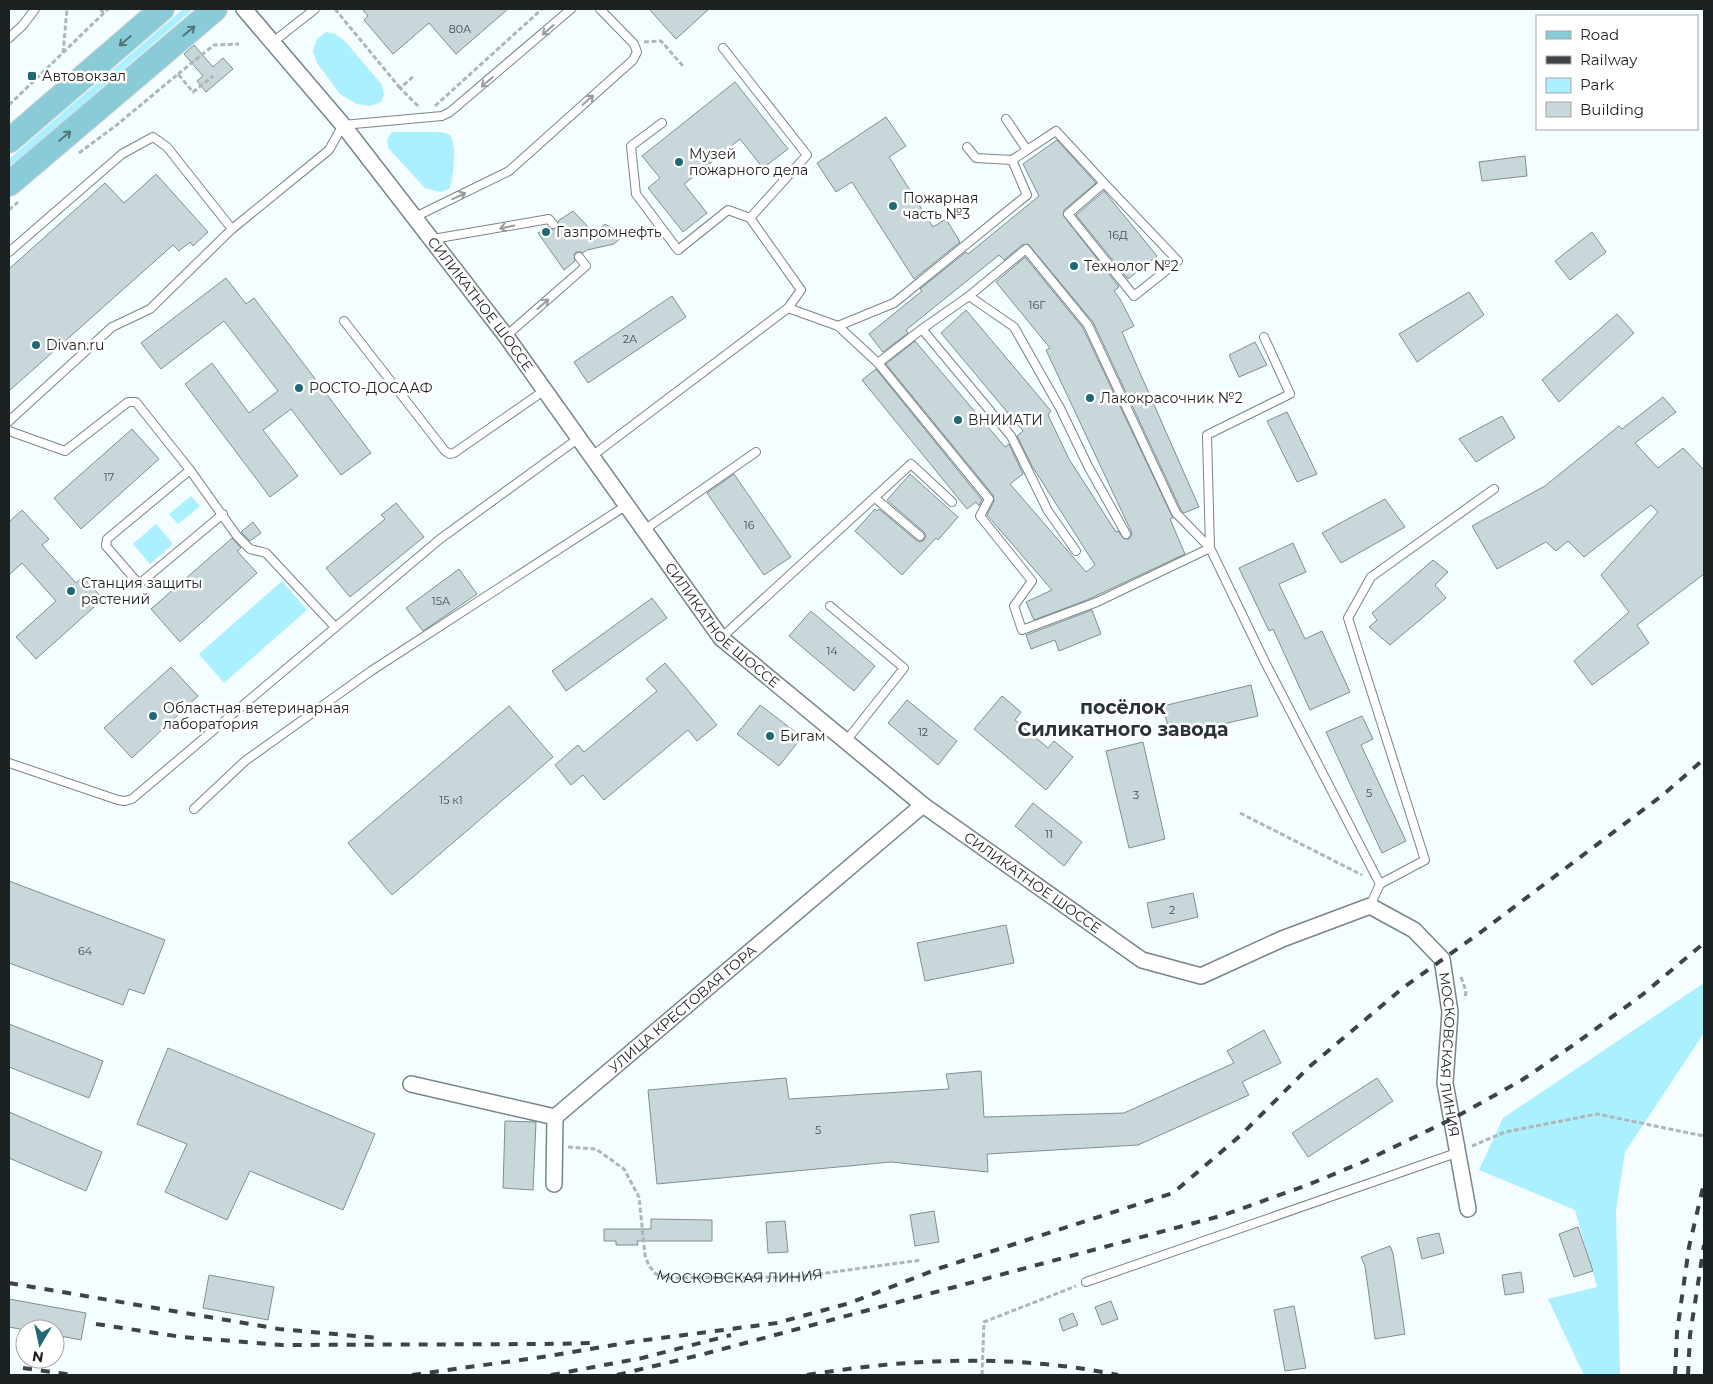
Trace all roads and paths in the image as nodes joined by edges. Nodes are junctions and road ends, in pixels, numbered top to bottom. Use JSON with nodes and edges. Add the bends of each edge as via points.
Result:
{"nodes":[{"id":1,"x":35,"y":9,"type":"edge"},
{"id":2,"x":67,"y":9,"type":"edge"},
{"id":3,"x":100,"y":9,"type":"edge"},
{"id":4,"x":108,"y":9,"type":"edge"},
{"id":5,"x":162,"y":9,"type":"edge"},
{"id":6,"x":215,"y":9,"type":"edge"},
{"id":7,"x":244,"y":9,"type":"edge"},
{"id":8,"x":315,"y":9,"type":"edge"},
{"id":9,"x":335,"y":9,"type":"edge"},
{"id":10,"x":542,"y":9,"type":"edge"},
{"id":11,"x":572,"y":9,"type":"edge"},
{"id":12,"x":600,"y":9,"type":"edge"},
{"id":13,"x":104,"y":13,"type":"junction"},
{"id":14,"x":9,"y":38,"type":"edge"},
{"id":15,"x":273,"y":42,"type":"junction"},
{"id":16,"x":239,"y":44,"type":"dead end"},
{"id":17,"x":723,"y":48,"type":"dead end"},
{"id":18,"x":63,"y":54,"type":"junction"},
{"id":19,"x":178,"y":74,"type":"junction"},
{"id":20,"x":213,"y":76,"type":"dead end"},
{"id":21,"x":413,"y":77,"type":"dead end"},
{"id":22,"x":400,"y":88,"type":"junction"},
{"id":23,"x":9,"y":105,"type":"edge"},
{"id":24,"x":427,"y":116,"type":"junction"},
{"id":25,"x":1006,"y":119,"type":"dead end"},
{"id":26,"x":662,"y":123,"type":"dead end"},
{"id":27,"x":343,"y":124,"type":"junction"},
{"id":28,"x":9,"y":141,"type":"edge"},
{"id":29,"x":967,"y":147,"type":"dead end"},
{"id":30,"x":1027,"y":150,"type":"junction"},
{"id":31,"x":73,"y":157,"type":"dead end"},
{"id":32,"x":1012,"y":160,"type":"junction"},
{"id":33,"x":1104,"y":182,"type":"junction"},
{"id":34,"x":16,"y":191,"type":"edge"},
{"id":35,"x":9,"y":210,"type":"edge"},
{"id":36,"x":415,"y":217,"type":"junction"},
{"id":37,"x":750,"y":218,"type":"junction"},
{"id":38,"x":553,"y":224,"type":"dead end"},
{"id":39,"x":232,"y":229,"type":"junction"},
{"id":40,"x":433,"y":240,"type":"junction"},
{"id":41,"x":9,"y":252,"type":"edge"},
{"id":42,"x":579,"y":257,"type":"dead end"},
{"id":43,"x":969,"y":296,"type":"junction"},
{"id":44,"x":788,"y":308,"type":"junction"},
{"id":45,"x":344,"y":320,"type":"dead end"},
{"id":46,"x":838,"y":326,"type":"junction"},
{"id":47,"x":922,"y":329,"type":"junction"},
{"id":48,"x":506,"y":336,"type":"junction"},
{"id":49,"x":1264,"y":337,"type":"dead end"},
{"id":50,"x":878,"y":363,"type":"junction"},
{"id":51,"x":545,"y":390,"type":"junction"},
{"id":52,"x":9,"y":421,"type":"edge"},
{"id":53,"x":9,"y":431,"type":"edge"},
{"id":54,"x":580,"y":438,"type":"junction"},
{"id":55,"x":756,"y":452,"type":"dead end"},
{"id":56,"x":592,"y":456,"type":"junction"},
{"id":57,"x":190,"y":470,"type":"junction"},
{"id":58,"x":1494,"y":489,"type":"dead end"},
{"id":59,"x":875,"y":498,"type":"junction"},
{"id":60,"x":952,"y":502,"type":"dead end"},
{"id":61,"x":627,"y":505,"type":"junction"},
{"id":62,"x":224,"y":514,"type":"junction"},
{"id":63,"x":644,"y":530,"type":"junction"},
{"id":64,"x":1126,"y":534,"type":"dead end"},
{"id":65,"x":920,"y":536,"type":"dead end"},
{"id":66,"x":1210,"y":548,"type":"junction"},
{"id":67,"x":1076,"y":551,"type":"dead end"},
{"id":68,"x":830,"y":606,"type":"dead end"},
{"id":69,"x":335,"y":627,"type":"junction"},
{"id":70,"x":721,"y":638,"type":"junction"},
{"id":71,"x":846,"y":741,"type":"junction"},
{"id":72,"x":9,"y":763,"type":"edge"},
{"id":73,"x":922,"y":805,"type":"junction"},
{"id":74,"x":194,"y":809,"type":"dead end"},
{"id":75,"x":1240,"y":813,"type":"dead end"},
{"id":76,"x":1380,"y":884,"type":"junction"},
{"id":77,"x":1370,"y":906,"type":"junction"},
{"id":78,"x":411,"y":1084,"type":"dead end"},
{"id":79,"x":555,"y":1117,"type":"junction"},
{"id":80,"x":1704,"y":1136,"type":"edge"},
{"id":81,"x":554,"y":1146,"type":"junction"},
{"id":82,"x":1459,"y":1152,"type":"junction"},
{"id":83,"x":554,"y":1184,"type":"dead end"},
{"id":84,"x":1468,"y":1209,"type":"dead end"},
{"id":85,"x":921,"y":1260,"type":"dead end"},
{"id":86,"x":1086,"y":1282,"type":"joint"},
{"id":87,"x":982,"y":1375,"type":"edge"}],
"edges":[{"from":1,"to":14,"type":"lane"},
{"from":2,"to":18,"type":"path"},
{"from":3,"to":13,"type":"path"},
{"from":4,"to":13,"type":"path"},
{"from":5,"to":28,"type":"main road","one_way":true},
{"from":34,"to":6,"type":"main road","one_way":true},
{"from":7,"to":15,"type":"street","name":"СИЛИКАТНОЕ ШОССЕ"},
{"from":8,"to":15,"type":"lane"},
{"from":9,"to":22,"type":"path"},
{"from":10,"to":24,"type":"path"},
{"from":11,"to":24,"type":"lane","one_way":true,"via":[[450,112],[442,116]]},
{"from":36,"to":12,"type":"lane","one_way":true,"via":[[509,171],[633,60],[637,52],[634,44]]},
{"from":13,"to":18,"type":"path"},
{"from":15,"to":27,"type":"street","name":"СИЛИКАТНОЕ ШОССЕ"},
{"from":16,"to":19,"type":"path","via":[[214,45]]},
{"from":17,"to":37,"type":"lane","via":[[807,155]]},
{"from":18,"to":23,"type":"path"},
{"from":19,"to":20,"type":"path","via":[[193,92]]},
{"from":19,"to":31,"type":"path"},
{"from":21,"to":22,"type":"path"},
{"from":22,"to":24,"type":"path"},
{"from":24,"to":27,"type":"lane"},
{"from":25,"to":30,"type":"lane"},
{"from":26,"to":37,"type":"lane","via":[[631,146],[636,194],[678,250],[728,210]]},
{"from":27,"to":36,"type":"street","name":"СИЛИКАТНОЕ ШОССЕ"},
{"from":27,"to":39,"type":"lane","via":[[329,150]]},
{"from":29,"to":32,"type":"lane","via":[[976,158]]},
{"from":30,"to":32,"type":"lane"},
{"from":30,"to":33,"type":"lane","via":[[1056,131]]},
{"from":32,"to":46,"type":"lane","via":[[1027,196],[894,303]]},
{"from":33,"to":33,"type":"lane","via":[[1068,214],[1134,296],[1178,261]]},
{"from":34,"to":35,"type":"path"},
{"from":36,"to":40,"type":"street","name":"СИЛИКАТНОЕ ШОССЕ"},
{"from":37,"to":44,"type":"lane","via":[[801,290]]},
{"from":38,"to":40,"type":"lane","one_way":true,"via":[[549,219]]},
{"from":39,"to":41,"type":"lane","via":[[167,147],[153,137],[122,154]]},
{"from":39,"to":52,"type":"lane","via":[[150,309],[112,327]]},
{"from":40,"to":48,"type":"street","name":"СИЛИКАТНОЕ ШОССЕ"},
{"from":48,"to":42,"type":"lane","one_way":true,"via":[[586,266]]},
{"from":43,"to":47,"type":"lane"},
{"from":43,"to":64,"type":"lane","via":[[1014,327]]},
{"from":43,"to":66,"type":"lane","via":[[1026,249],[1088,325],[1176,513]]},
{"from":44,"to":46,"type":"lane"},
{"from":44,"to":56,"type":"lane"},
{"from":45,"to":51,"type":"lane","via":[[450,454]]},
{"from":46,"to":50,"type":"lane"},
{"from":47,"to":50,"type":"lane"},
{"from":47,"to":67,"type":"lane","via":[[1011,436],[1048,511]]},
{"from":48,"to":51,"type":"street","name":"СИЛИКАТНОЕ ШОССЕ"},
{"from":49,"to":66,"type":"lane","via":[[1290,394],[1207,434]]},
{"from":50,"to":66,"type":"lane","via":[[989,499],[980,516],[1032,582],[1014,606],[1022,630],[1097,602]]},
{"from":51,"to":54,"type":"street","name":"СИЛИКАТНОЕ ШОССЕ"},
{"from":53,"to":57,"type":"lane","via":[[65,450],[132,401]]},
{"from":54,"to":56,"type":"street","name":"СИЛИКАТНОЕ ШОССЕ"},
{"from":54,"to":69,"type":"lane","via":[[440,539]]},
{"from":55,"to":63,"type":"lane"},
{"from":56,"to":61,"type":"street","name":"СИЛИКАТНОЕ ШОССЕ"},
{"from":57,"to":62,"type":"lane"},
{"from":57,"to":62,"type":"lane","via":[[107,539],[106,546],[139,584]]},
{"from":58,"to":76,"type":"lane","via":[[1371,577],[1348,618],[1425,860]]},
{"from":59,"to":60,"type":"lane","via":[[911,464]]},
{"from":59,"to":65,"type":"lane"},
{"from":59,"to":70,"type":"lane"},
{"from":61,"to":63,"type":"street","name":"СИЛИКАТНОЕ ШОССЕ"},
{"from":61,"to":74,"type":"lane","via":[[371,671],[245,761]]},
{"from":62,"to":69,"type":"lane","via":[[237,536],[250,549],[266,553]]},
{"from":63,"to":70,"type":"street","name":"СИЛИКАТНОЕ ШОССЕ"},
{"from":66,"to":76,"type":"lane"},
{"from":68,"to":71,"type":"lane","via":[[904,668]]},
{"from":69,"to":72,"type":"lane","via":[[132,799],[118,800]]},
{"from":70,"to":71,"type":"street","name":"СИЛИКАТНОЕ ШОССЕ"},
{"from":71,"to":73,"type":"street","name":"СИЛИКАТНОЕ ШОССЕ"},
{"from":73,"to":77,"type":"street","name":"СИЛИКАТНОЕ ШОССЕ","via":[[1142,960],[1201,976],[1282,939]]},
{"from":73,"to":79,"type":"street","name":"УЛИЦА КРЕСТОВАЯ ГОРА"},
{"from":75,"to":76,"type":"path"},
{"from":76,"to":77,"type":"lane"},
{"from":77,"to":82,"type":"street","name":"МОСКОВСКАЯ ЛИНИЯ","via":[[1414,930],[1442,959],[1450,1012],[1445,1083]]},
{"from":78,"to":79,"type":"street"},
{"from":79,"to":81,"type":"street"},
{"from":80,"to":82,"type":"path","via":[[1597,1114],[1505,1132]]},
{"from":81,"to":83,"type":"street"},
{"from":81,"to":85,"type":"path","name":"МОСКОВСКАЯ ЛИНИЯ","via":[[596,1149],[624,1169],[639,1197],[649,1266],[656,1274],[668,1278],[797,1277]]},
{"from":82,"to":84,"type":"street","name":"МОСКОВСКАЯ ЛИНИЯ"},
{"from":82,"to":86,"type":"lane"},
{"from":86,"to":87,"type":"path","via":[[984,1322]]}]}
